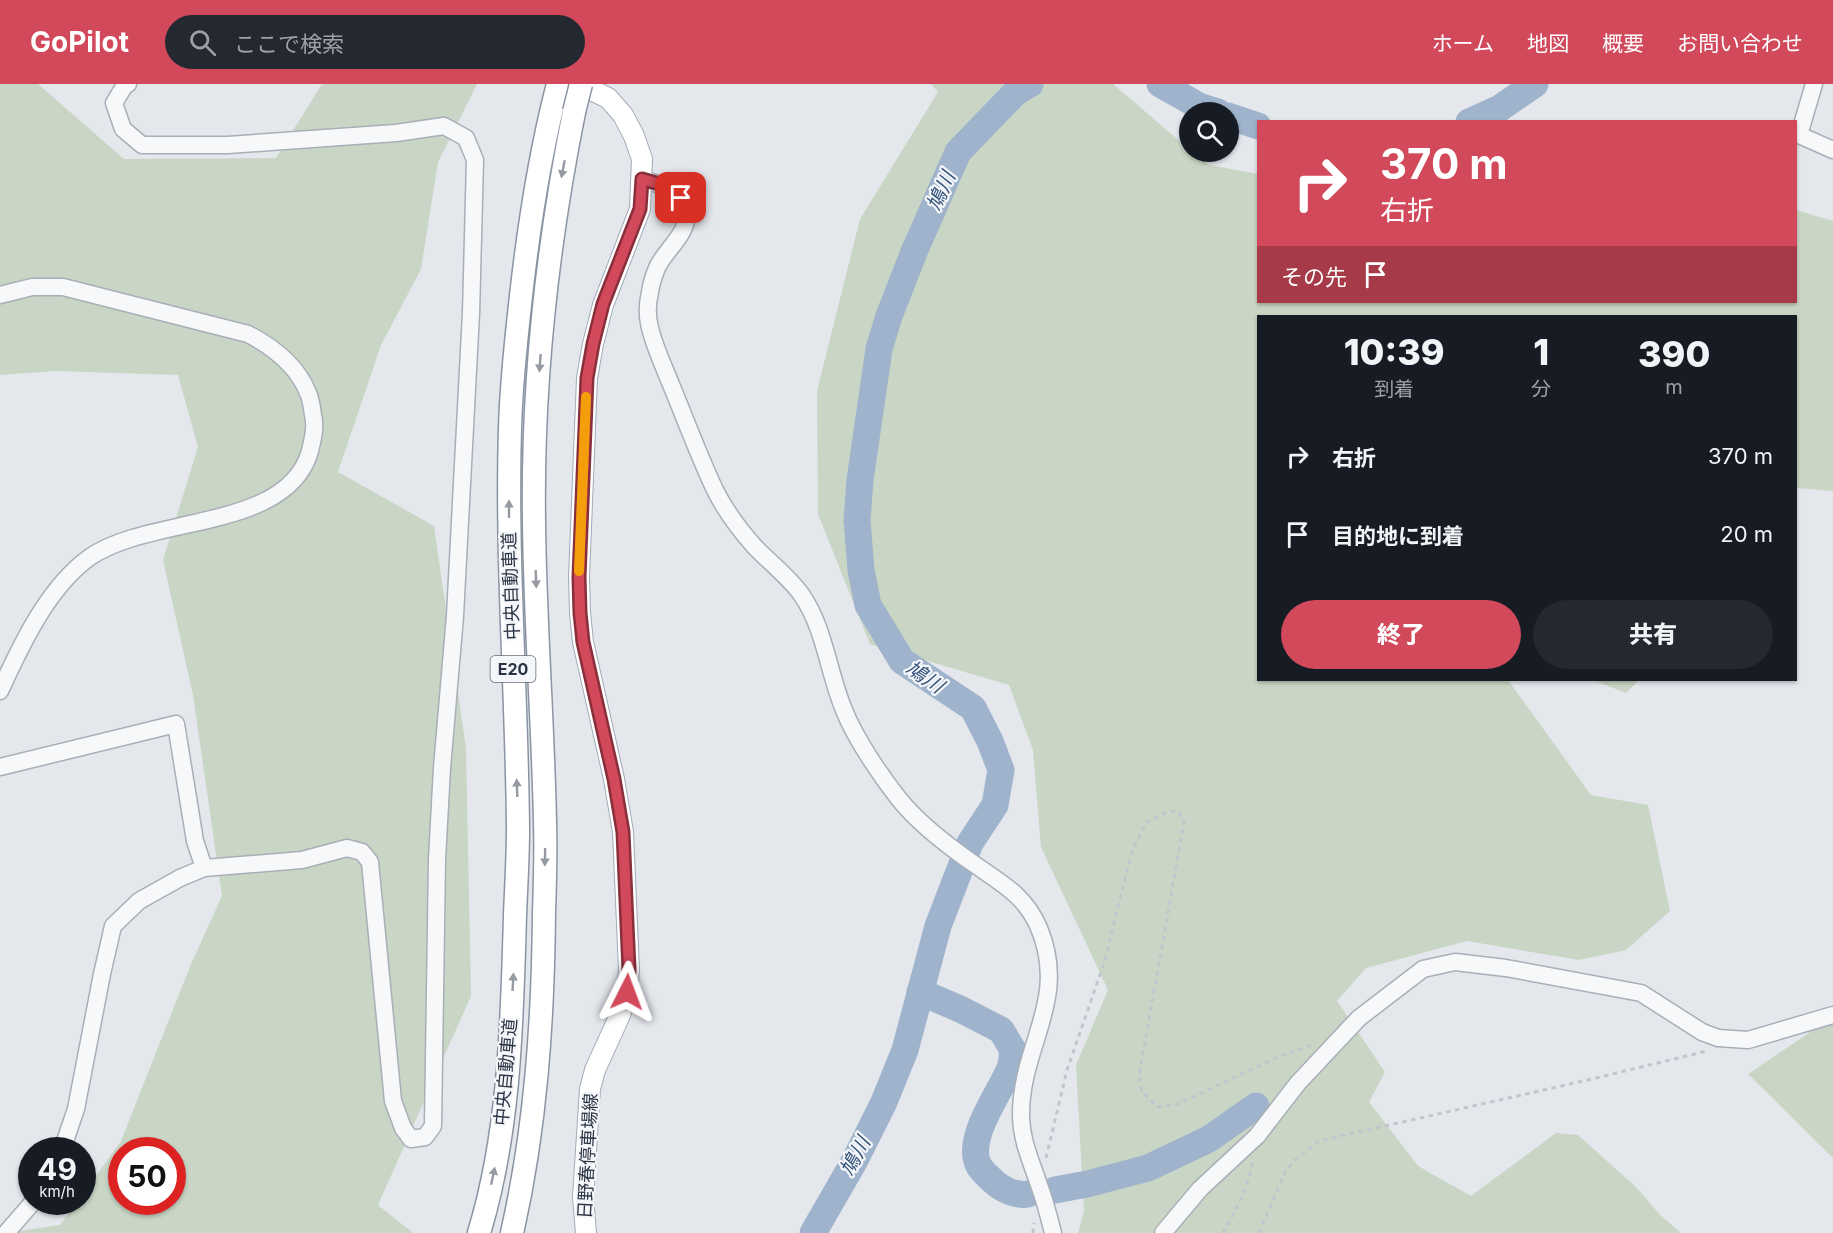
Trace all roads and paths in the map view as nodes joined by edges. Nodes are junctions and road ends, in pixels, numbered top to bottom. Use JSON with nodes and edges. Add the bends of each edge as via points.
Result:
{"nodes":[{"id":1,"x":128,"y":84,"type":"edge"},
{"id":2,"x":580,"y":84,"type":"edge"},
{"id":3,"x":1814,"y":84,"type":"edge"},
{"id":4,"x":555,"y":95,"type":"edge"},
{"id":5,"x":1833,"y":150,"type":"edge"},
{"id":6,"x":642,"y":179,"type":"junction"},
{"id":7,"x":0,"y":295,"type":"edge"},
{"id":8,"x":0,"y":691,"type":"edge"},
{"id":9,"x":0,"y":767,"type":"edge"},
{"id":10,"x":204,"y":868,"type":"junction"},
{"id":11,"x":1833,"y":1015,"type":"edge"},
{"id":12,"x":1312,"y":1045,"type":"dead end"},
{"id":13,"x":1717,"y":1048,"type":"dead end"},
{"id":14,"x":1257,"y":1136,"type":"junction"},
{"id":15,"x":66,"y":1137,"type":"edge"},
{"id":16,"x":1039,"y":1186,"type":"junction"},
{"id":17,"x":22,"y":1215,"type":"edge"},
{"id":18,"x":6,"y":1233,"type":"edge"},
{"id":19,"x":479,"y":1233,"type":"edge"},
{"id":20,"x":512,"y":1233,"type":"edge"},
{"id":21,"x":586,"y":1233,"type":"edge"},
{"id":22,"x":1053,"y":1233,"type":"edge"},
{"id":23,"x":1163,"y":1233,"type":"edge"},
{"id":24,"x":1223,"y":1233,"type":"edge"},
{"id":25,"x":1258,"y":1233,"type":"edge"}],
"edges":[{"from":1,"to":10,"type":"street","via":[[114,103],[123,129],[142,145],[228,145],[444,126],[466,138],[475,160],[455,616],[437,859],[433,1126],[425,1137],[411,1139],[393,1101],[370,862],[362,852],[347,848],[302,860]]},
{"from":2,"to":6,"type":"main road","name":"日野春停車場線","via":[[608,98],[623,115],[642,159]]},
{"from":2,"to":20,"type":"highway","name":"中央自動車道","number":"E20","one_way":true,"bridge":true,"via":[[551,240],[535,427],[534,534],[546,824],[544,969],[533,1122]]},
{"from":3,"to":5,"type":"street","via":[[1799,135]]},
{"from":19,"to":4,"type":"highway","name":"中央自動車道","number":"E20","one_way":true,"via":[[502,1121],[514,958],[518,831],[510,426],[527,238]]},
{"from":6,"to":16,"type":"street","via":[[666,186],[681,198],[686,209],[683,231],[657,267],[649,293],[648,322],[716,492],[754,546],[801,594],[816,621],[843,710],[899,799],[939,836],[998,879],[1028,906],[1038,924],[1050,979],[1046,1012],[1025,1078],[1021,1113],[1023,1144]]},
{"from":6,"to":21,"type":"main road","name":"日野春停車場線","via":[[640,209],[603,304],[587,378],[580,613],[623,832],[629,970],[620,1015],[590,1089],[583,1197]]},
{"from":7,"to":8,"type":"street","via":[[32,287],[63,287],[248,334],[271,346],[290,364],[309,393],[315,423],[306,463],[275,496],[250,508],[133,536],[91,556],[61,582]]},
{"from":9,"to":10,"type":"street","via":[[176,724],[195,840]]},
{"from":10,"to":15,"type":"street","via":[[139,901],[113,926],[76,1109]]},
{"from":11,"to":14,"type":"street","via":[[1749,1040],[1718,1038],[1641,993],[1455,962],[1423,969],[1359,1018],[1298,1083]]},
{"from":12,"to":16,"type":"path","via":[[1178,1104],[1158,1107],[1142,1092],[1139,1076],[1184,822],[1179,812],[1169,811],[1147,822],[1132,851],[1104,963],[1067,1070]]},
{"from":13,"to":25,"type":"path","via":[[1319,1141],[1286,1170]]},
{"from":14,"to":23,"type":"street","via":[[1200,1190]]},
{"from":14,"to":24,"type":"path","via":[[1251,1171]]},
{"from":16,"to":22,"type":"street"},
{"from":17,"to":18,"type":"street"}]}
